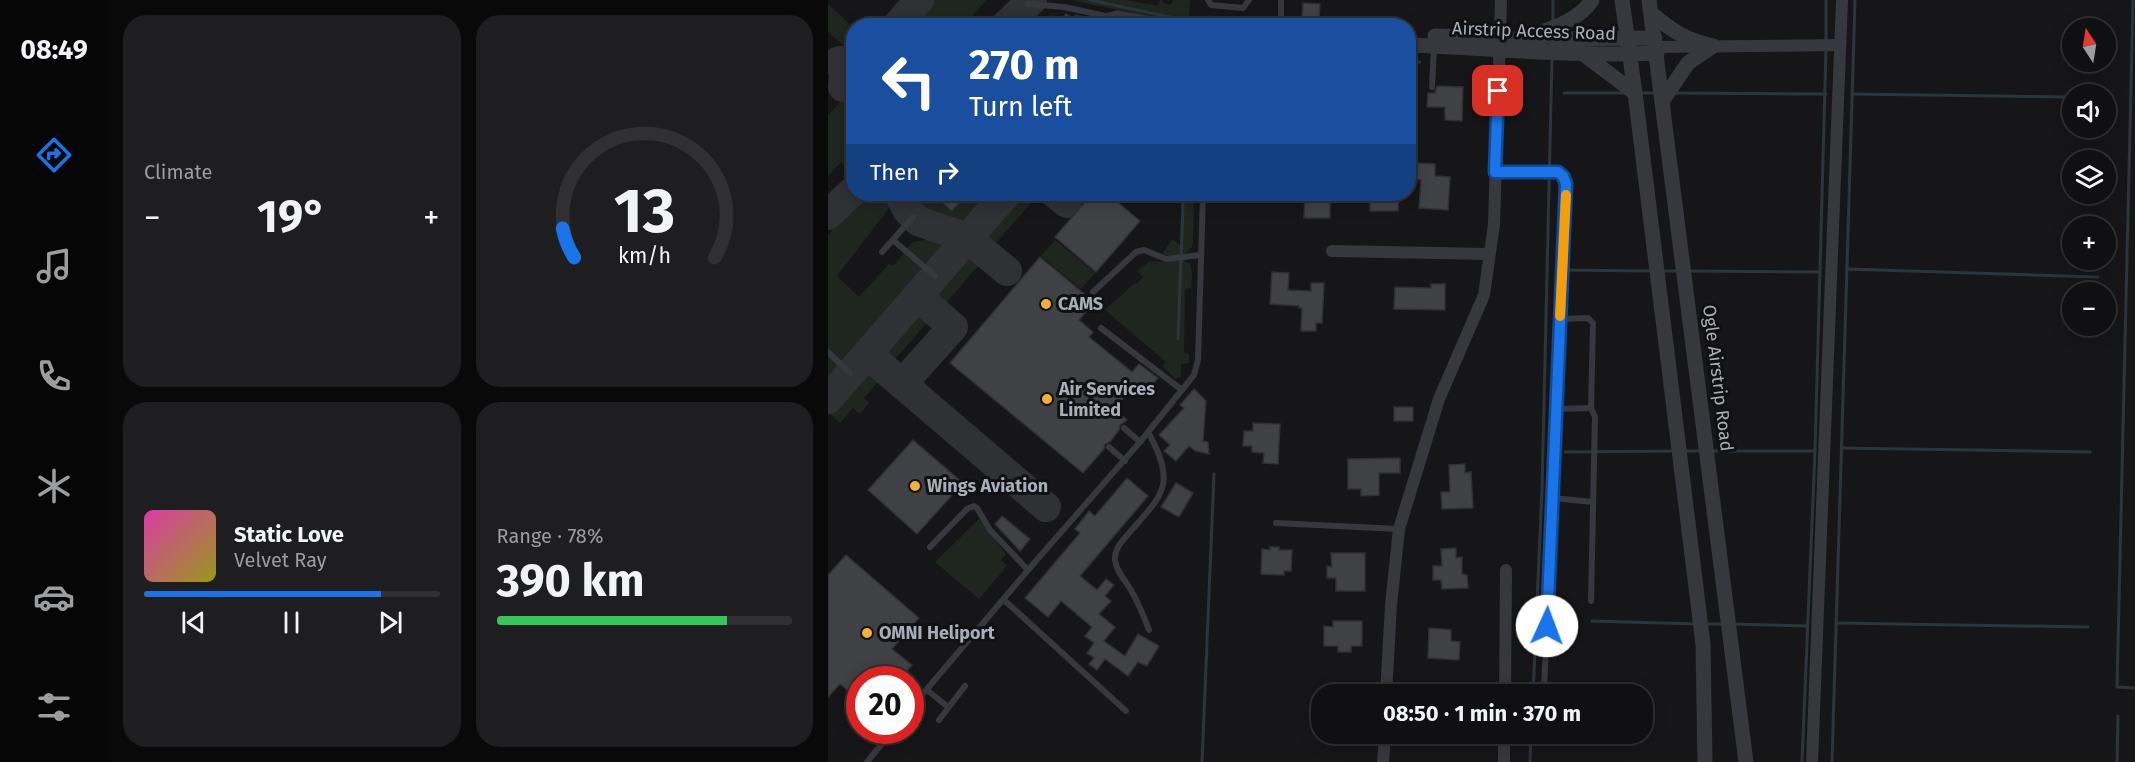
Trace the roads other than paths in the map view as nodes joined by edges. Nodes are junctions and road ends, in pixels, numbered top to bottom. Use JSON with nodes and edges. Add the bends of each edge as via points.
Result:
{"nodes":[{"id":1,"x":1208,"y":0,"type":"edge"},
{"id":2,"x":1249,"y":0,"type":"edge"},
{"id":3,"x":1281,"y":0,"type":"edge"},
{"id":4,"x":1501,"y":0,"type":"edge"},
{"id":5,"x":1592,"y":0,"type":"edge"},
{"id":6,"x":1622,"y":0,"type":"edge"},
{"id":7,"x":1842,"y":0,"type":"edge"},
{"id":8,"x":1228,"y":3,"type":"edge"},
{"id":9,"x":1028,"y":4,"type":"dead end"},
{"id":10,"x":1650,"y":7,"type":"edge"},
{"id":11,"x":1097,"y":18,"type":"edge"},
{"id":12,"x":1281,"y":18,"type":"edge"},
{"id":13,"x":1416,"y":36,"type":"edge"},
{"id":14,"x":1628,"y":38,"type":"junction"},
{"id":15,"x":1523,"y":39,"type":"junction"},
{"id":16,"x":1500,"y":44,"type":"junction"},
{"id":17,"x":1416,"y":45,"type":"edge"},
{"id":18,"x":1840,"y":45,"type":"junction"},
{"id":19,"x":1434,"y":46,"type":"junction"},
{"id":20,"x":1656,"y":46,"type":"junction"},
{"id":21,"x":1713,"y":46,"type":"junction"},
{"id":22,"x":1582,"y":53,"type":"junction"},
{"id":23,"x":1630,"y":54,"type":"junction"},
{"id":24,"x":1432,"y":87,"type":"dead end"},
{"id":25,"x":1635,"y":93,"type":"junction"},
{"id":26,"x":1663,"y":100,"type":"junction"},
{"id":27,"x":1495,"y":172,"type":"junction"},
{"id":28,"x":1203,"y":201,"type":"edge"},
{"id":29,"x":913,"y":217,"type":"dead end"},
{"id":30,"x":893,"y":240,"type":"junction"},
{"id":31,"x":1332,"y":251,"type":"dead end"},
{"id":32,"x":882,"y":252,"type":"dead end"},
{"id":33,"x":1490,"y":254,"type":"junction"},
{"id":34,"x":1200,"y":255,"type":"junction"},
{"id":35,"x":934,"y":276,"type":"dead end"},
{"id":36,"x":1093,"y":292,"type":"dead end"},
{"id":37,"x":1560,"y":319,"type":"junction"},
{"id":38,"x":1101,"y":328,"type":"dead end"},
{"id":39,"x":828,"y":352,"type":"edge"},
{"id":40,"x":850,"y":373,"type":"dead end"},
{"id":41,"x":1182,"y":390,"type":"junction"},
{"id":42,"x":1591,"y":408,"type":"junction"},
{"id":43,"x":1556,"y":409,"type":"junction"},
{"id":44,"x":1124,"y":428,"type":"dead end"},
{"id":45,"x":1148,"y":432,"type":"junction"},
{"id":46,"x":1140,"y":442,"type":"junction"},
{"id":47,"x":1109,"y":447,"type":"dead end"},
{"id":48,"x":1125,"y":461,"type":"junction"},
{"id":49,"x":1552,"y":498,"type":"junction"},
{"id":50,"x":1593,"y":502,"type":"junction"},
{"id":51,"x":1276,"y":523,"type":"dead end"},
{"id":52,"x":1399,"y":528,"type":"junction"},
{"id":53,"x":930,"y":547,"type":"dead end"},
{"id":54,"x":1028,"y":570,"type":"junction"},
{"id":55,"x":1506,"y":570,"type":"dead end"},
{"id":56,"x":1004,"y":600,"type":"junction"},
{"id":57,"x":1592,"y":601,"type":"dead end"},
{"id":58,"x":1149,"y":630,"type":"dead end"},
{"id":59,"x":1387,"y":684,"type":"edge"},
{"id":60,"x":1505,"y":684,"type":"edge"},
{"id":61,"x":1544,"y":684,"type":"edge"},
{"id":62,"x":965,"y":686,"type":"dead end"},
{"id":63,"x":927,"y":690,"type":"junction"},
{"id":64,"x":924,"y":693,"type":"edge"},
{"id":65,"x":948,"y":707,"type":"junction"},
{"id":66,"x":1126,"y":711,"type":"dead end"},
{"id":67,"x":939,"y":720,"type":"dead end"},
{"id":68,"x":882,"y":744,"type":"edge"},
{"id":69,"x":1384,"y":744,"type":"edge"},
{"id":70,"x":1504,"y":744,"type":"edge"},
{"id":71,"x":867,"y":762,"type":"edge"},
{"id":72,"x":1383,"y":762,"type":"edge"},
{"id":73,"x":1504,"y":762,"type":"edge"},
{"id":74,"x":1705,"y":762,"type":"edge"},
{"id":75,"x":1746,"y":762,"type":"edge"},
{"id":76,"x":1812,"y":762,"type":"edge"}],
"edges":[{"from":1,"to":8,"type":"lane","via":[[1211,5]]},
{"from":2,"to":8,"type":"lane","via":[[1243,8]]},
{"from":3,"to":12,"type":"lane"},
{"from":4,"to":16,"type":"street"},
{"from":5,"to":15,"type":"street","via":[[1571,21]]},
{"from":6,"to":14,"type":"street"},
{"from":7,"to":18,"type":"street"},
{"from":9,"to":11,"type":"lane","via":[[1064,7]]},
{"from":10,"to":20,"type":"street","name":"Ogle Airstrip Road"},
{"from":10,"to":21,"type":"street","via":[[1672,32]]},
{"from":13,"to":16,"type":"street","name":"Airstrip Access Road"},
{"from":14,"to":15,"type":"street","name":"Airstrip Access Road"},
{"from":14,"to":20,"type":"street","name":"Airstrip Access Road"},
{"from":14,"to":23,"type":"street"},
{"from":15,"to":16,"type":"street","name":"Airstrip Access Road"},
{"from":16,"to":19,"type":"street","name":"Airstrip Access Road"},
{"from":16,"to":22,"type":"street","name":"Airstrip Access Road"},
{"from":16,"to":27,"type":"street"},
{"from":17,"to":19,"type":"street","name":"Airstrip Access Road"},
{"from":18,"to":21,"type":"street"},
{"from":18,"to":76,"type":"street"},
{"from":19,"to":24,"type":"lane"},
{"from":20,"to":21,"type":"street"},
{"from":20,"to":23,"type":"street","name":"Airstrip Access Road"},
{"from":20,"to":26,"type":"street","name":"Ogle Airstrip Road"},
{"from":21,"to":26,"type":"street","via":[[1688,63]]},
{"from":22,"to":23,"type":"street","name":"Airstrip Access Road"},
{"from":22,"to":25,"type":"street"},
{"from":23,"to":25,"type":"street"},
{"from":25,"to":74,"type":"street","via":[[1703,644]]},
{"from":26,"to":75,"type":"street","name":"Ogle Airstrip Road"},
{"from":27,"to":33,"type":"street"},
{"from":27,"to":37,"type":"lane","via":[[1558,172],[1563,176],[1566,184]]},
{"from":28,"to":34,"type":"lane"},
{"from":29,"to":30,"type":"lane"},
{"from":30,"to":32,"type":"lane"},
{"from":30,"to":35,"type":"lane"},
{"from":31,"to":33,"type":"street"},
{"from":33,"to":52,"type":"street","via":[[1484,295],[1439,399]]},
{"from":34,"to":36,"type":"lane","via":[[1174,259],[1144,250],[1136,252]]},
{"from":34,"to":41,"type":"lane","via":[[1198,360],[1194,375]]},
{"from":37,"to":42,"type":"lane","via":[[1588,318],[1593,323]]},
{"from":37,"to":43,"type":"lane"},
{"from":38,"to":41,"type":"lane"},
{"from":39,"to":40,"type":"lane"},
{"from":41,"to":45,"type":"lane"},
{"from":42,"to":43,"type":"lane"},
{"from":42,"to":50,"type":"lane","via":[[1595,417]]},
{"from":43,"to":49,"type":"lane"},
{"from":44,"to":46,"type":"lane"},
{"from":45,"to":46,"type":"lane"},
{"from":45,"to":58,"type":"lane","via":[[1164,471],[1163,490],[1116,549],[1115,560]]},
{"from":46,"to":48,"type":"lane"},
{"from":47,"to":48,"type":"lane"},
{"from":48,"to":54,"type":"lane"},
{"from":49,"to":50,"type":"lane"},
{"from":49,"to":61,"type":"lane"},
{"from":50,"to":57,"type":"lane"},
{"from":51,"to":52,"type":"lane"},
{"from":52,"to":59,"type":"street"},
{"from":53,"to":54,"type":"lane","via":[[974,506],[1001,543]]},
{"from":54,"to":56,"type":"lane"},
{"from":55,"to":60,"type":"street"},
{"from":56,"to":63,"type":"lane"},
{"from":56,"to":66,"type":"lane"},
{"from":62,"to":65,"type":"lane"},
{"from":63,"to":64,"type":"lane"},
{"from":63,"to":65,"type":"lane"},
{"from":65,"to":67,"type":"lane"},
{"from":68,"to":71,"type":"lane"},
{"from":69,"to":72,"type":"street"},
{"from":70,"to":73,"type":"street"}]}
